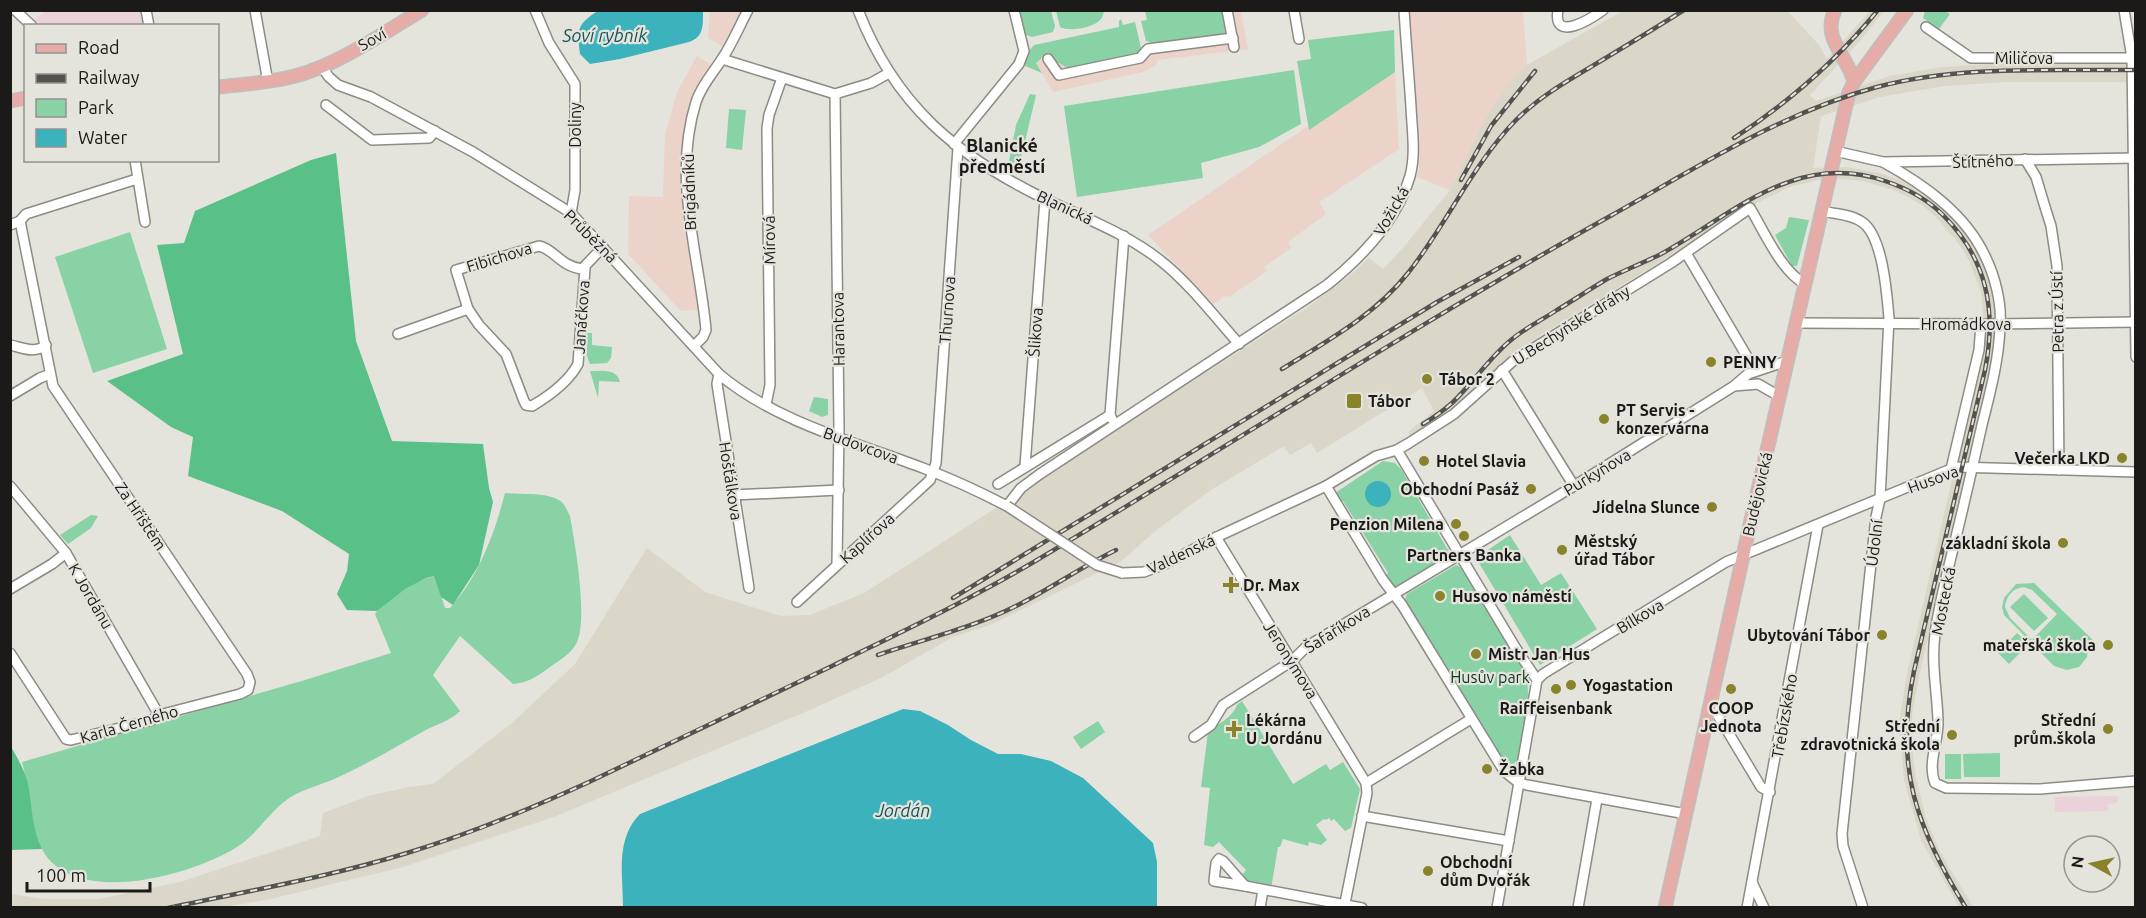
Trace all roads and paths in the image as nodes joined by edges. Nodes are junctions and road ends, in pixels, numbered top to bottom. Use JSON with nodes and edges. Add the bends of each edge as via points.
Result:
{"nodes":[{"id":1,"x":15,"y":10,"type":"edge"},
{"id":2,"x":255,"y":10,"type":"edge"},
{"id":3,"x":422,"y":10,"type":"edge"},
{"id":4,"x":535,"y":10,"type":"edge"},
{"id":5,"x":748,"y":10,"type":"edge"},
{"id":6,"x":858,"y":10,"type":"edge"},
{"id":7,"x":1014,"y":10,"type":"edge"},
{"id":8,"x":1227,"y":10,"type":"edge"},
{"id":9,"x":1294,"y":10,"type":"edge"},
{"id":10,"x":1404,"y":10,"type":"edge"},
{"id":11,"x":1558,"y":10,"type":"edge"},
{"id":12,"x":1603,"y":10,"type":"edge"},
{"id":13,"x":1835,"y":10,"type":"edge"},
{"id":14,"x":1907,"y":10,"type":"edge"},
{"id":15,"x":2124,"y":10,"type":"edge"},
{"id":16,"x":30,"y":24,"type":"edge"},
{"id":17,"x":1926,"y":27,"type":"dead end"},
{"id":18,"x":1299,"y":39,"type":"dead end"},
{"id":19,"x":722,"y":59,"type":"junction"},
{"id":20,"x":1048,"y":59,"type":"dead end"},
{"id":21,"x":2132,"y":60,"type":"junction"},
{"id":22,"x":321,"y":66,"type":"junction"},
{"id":23,"x":889,"y":73,"type":"junction"},
{"id":24,"x":782,"y":78,"type":"junction"},
{"id":25,"x":268,"y":82,"type":"junction"},
{"id":26,"x":1854,"y":82,"type":"junction"},
{"id":27,"x":219,"y":87,"type":"edge"},
{"id":28,"x":835,"y":94,"type":"junction"},
{"id":29,"x":326,"y":105,"type":"dead end"},
{"id":30,"x":435,"y":131,"type":"junction"},
{"id":31,"x":956,"y":146,"type":"junction"},
{"id":32,"x":1834,"y":151,"type":"junction"},
{"id":33,"x":2134,"y":158,"type":"edge"},
{"id":34,"x":2025,"y":159,"type":"junction"},
{"id":35,"x":135,"y":162,"type":"edge"},
{"id":36,"x":1883,"y":162,"type":"junction"},
{"id":37,"x":137,"y":179,"type":"junction"},
{"id":38,"x":1045,"y":199,"type":"junction"},
{"id":39,"x":1822,"y":212,"type":"junction"},
{"id":40,"x":571,"y":213,"type":"junction"},
{"id":41,"x":20,"y":221,"type":"junction"},
{"id":42,"x":145,"y":222,"type":"dead end"},
{"id":43,"x":10,"y":225,"type":"edge"},
{"id":44,"x":1124,"y":236,"type":"junction"},
{"id":45,"x":603,"y":247,"type":"junction"},
{"id":46,"x":1686,"y":253,"type":"junction"},
{"id":47,"x":585,"y":268,"type":"junction"},
{"id":48,"x":1805,"y":284,"type":"junction"},
{"id":49,"x":468,"y":309,"type":"junction"},
{"id":50,"x":2057,"y":322,"type":"junction"},
{"id":51,"x":2135,"y":322,"type":"edge"},
{"id":52,"x":1796,"y":323,"type":"junction"},
{"id":53,"x":1889,"y":324,"type":"junction"},
{"id":54,"x":1981,"y":324,"type":"junction"},
{"id":55,"x":2001,"y":324,"type":"junction"},
{"id":56,"x":398,"y":334,"type":"dead end"},
{"id":57,"x":1239,"y":344,"type":"junction"},
{"id":58,"x":10,"y":345,"type":"edge"},
{"id":59,"x":46,"y":345,"type":"junction"},
{"id":60,"x":693,"y":346,"type":"junction"},
{"id":61,"x":2136,"y":357,"type":"edge"},
{"id":62,"x":1749,"y":360,"type":"dead end"},
{"id":63,"x":1787,"y":361,"type":"junction"},
{"id":64,"x":1502,"y":370,"type":"junction"},
{"id":65,"x":51,"y":374,"type":"junction"},
{"id":66,"x":719,"y":374,"type":"junction"},
{"id":67,"x":1734,"y":386,"type":"junction"},
{"id":68,"x":10,"y":396,"type":"edge"},
{"id":69,"x":1779,"y":396,"type":"junction"},
{"id":70,"x":766,"y":404,"type":"junction"},
{"id":71,"x":1112,"y":420,"type":"junction"},
{"id":72,"x":839,"y":438,"type":"junction"},
{"id":73,"x":1398,"y":450,"type":"junction"},
{"id":74,"x":1025,"y":466,"type":"junction"},
{"id":75,"x":1972,"y":467,"type":"junction"},
{"id":76,"x":1951,"y":469,"type":"junction"},
{"id":77,"x":2060,"y":470,"type":"junction"},
{"id":78,"x":934,"y":472,"type":"junction"},
{"id":79,"x":2136,"y":472,"type":"edge"},
{"id":80,"x":998,"y":484,"type":"dead end"},
{"id":81,"x":10,"y":486,"type":"edge"},
{"id":82,"x":1326,"y":486,"type":"junction"},
{"id":83,"x":1574,"y":486,"type":"junction"},
{"id":84,"x":839,"y":490,"type":"junction"},
{"id":85,"x":733,"y":495,"type":"junction"},
{"id":86,"x":1880,"y":499,"type":"junction"},
{"id":87,"x":1007,"y":506,"type":"junction"},
{"id":88,"x":1818,"y":525,"type":"junction"},
{"id":89,"x":1216,"y":537,"type":"junction"},
{"id":90,"x":66,"y":553,"type":"junction"},
{"id":91,"x":1743,"y":554,"type":"junction"},
{"id":92,"x":1459,"y":556,"type":"junction"},
{"id":93,"x":837,"y":564,"type":"junction"},
{"id":94,"x":749,"y":588,"type":"dead end"},
{"id":95,"x":10,"y":589,"type":"edge"},
{"id":96,"x":1393,"y":594,"type":"junction"},
{"id":97,"x":797,"y":602,"type":"dead end"},
{"id":98,"x":10,"y":653,"type":"edge"},
{"id":99,"x":1292,"y":660,"type":"junction"},
{"id":100,"x":1537,"y":680,"type":"junction"},
{"id":101,"x":250,"y":682,"type":"joint"},
{"id":102,"x":1710,"y":702,"type":"junction"},
{"id":103,"x":159,"y":715,"type":"junction"},
{"id":104,"x":1471,"y":719,"type":"junction"},
{"id":105,"x":1194,"y":737,"type":"dead end"},
{"id":106,"x":2136,"y":781,"type":"edge"},
{"id":107,"x":1366,"y":783,"type":"junction"},
{"id":108,"x":1519,"y":783,"type":"junction"},
{"id":109,"x":1770,"y":792,"type":"junction"},
{"id":110,"x":1597,"y":799,"type":"junction"},
{"id":111,"x":1686,"y":814,"type":"junction"},
{"id":112,"x":1362,"y":816,"type":"junction"},
{"id":113,"x":1509,"y":841,"type":"junction"},
{"id":114,"x":1752,"y":882,"type":"junction"},
{"id":115,"x":1245,"y":886,"type":"dead end"},
{"id":116,"x":1263,"y":890,"type":"junction"},
{"id":117,"x":1344,"y":906,"type":"edge"},
{"id":118,"x":1260,"y":908,"type":"edge"},
{"id":119,"x":1362,"y":908,"type":"edge"},
{"id":120,"x":1497,"y":908,"type":"edge"},
{"id":121,"x":1578,"y":908,"type":"edge"},
{"id":122,"x":1665,"y":908,"type":"edge"},
{"id":123,"x":1747,"y":908,"type":"edge"},
{"id":124,"x":1764,"y":908,"type":"edge"},
{"id":125,"x":1863,"y":908,"type":"edge"}],
"edges":[{"from":1,"to":16,"type":"street"},
{"from":2,"to":25,"type":"street"},
{"from":3,"to":22,"type":"main road","name":"Soví"},
{"from":4,"to":40,"type":"street","name":"Doliny","via":[[549,43],[575,84]]},
{"from":5,"to":19,"type":"street","name":"Brigádníků"},
{"from":6,"to":23,"type":"street","name":"Blanická"},
{"from":7,"to":31,"type":"street","via":[[1024,51],[1019,64]]},
{"from":8,"to":20,"type":"street","via":[[1234,43],[1148,49],[1140,58],[1059,75]]},
{"from":9,"to":18,"type":"street"},
{"from":10,"to":57,"type":"street","name":"Vožická","via":[[1413,152],[1404,194],[1383,229],[1349,267]]},
{"from":11,"to":12,"type":"street","via":[[1557,19],[1562,26],[1583,24]]},
{"from":13,"to":26,"type":"main road","via":[[1832,39]]},
{"from":14,"to":26,"type":"main road","name":"Budějovická"},
{"from":15,"to":21,"type":"street"},
{"from":17,"to":21,"type":"street","name":"Miličova","via":[[1971,58]]},
{"from":19,"to":24,"type":"street"},
{"from":19,"to":60,"type":"street","name":"Brigádníků","via":[[696,101],[688,137],[687,209],[706,330]]},
{"from":21,"to":33,"type":"street"},
{"from":22,"to":25,"type":"main road"},
{"from":22,"to":30,"type":"street","name":"Průběžná","via":[[338,85]]},
{"from":23,"to":28,"type":"street"},
{"from":23,"to":31,"type":"street","name":"Blanická","via":[[920,114]]},
{"from":24,"to":28,"type":"street"},
{"from":24,"to":70,"type":"street","name":"Mírová","via":[[768,128],[770,385]]},
{"from":25,"to":27,"type":"main road"},
{"from":26,"to":32,"type":"main road","name":"Budějovická"},
{"from":28,"to":72,"type":"street","name":"Harantova"},
{"from":29,"to":30,"type":"street","via":[[372,140],[429,138]]},
{"from":30,"to":40,"type":"street","name":"Průběžná"},
{"from":31,"to":38,"type":"street","name":"Blanická","via":[[990,170]]},
{"from":31,"to":78,"type":"street","name":"Thurnova"},
{"from":32,"to":36,"type":"street","name":"Štítného"},
{"from":32,"to":39,"type":"main road","name":"Budějovická"},
{"from":33,"to":34,"type":"street","name":"Štítného"},
{"from":33,"to":51,"type":"street"},
{"from":34,"to":36,"type":"street","name":"Štítného"},
{"from":34,"to":50,"type":"street","name":"Petra z Ústí","via":[[2036,177],[2051,226],[2057,266]]},
{"from":35,"to":37,"type":"street"},
{"from":36,"to":55,"type":"street","name":"Mostecká","via":[[1916,180],[1966,226],[1985,255],[1996,286]]},
{"from":37,"to":41,"type":"street","via":[[26,214]]},
{"from":37,"to":42,"type":"street"},
{"from":38,"to":44,"type":"street","name":"Blanická"},
{"from":38,"to":74,"type":"street","name":"Šlikova"},
{"from":39,"to":48,"type":"main road","name":"Budějovická"},
{"from":39,"to":53,"type":"street","name":"Údolní","via":[[1854,218],[1870,230],[1881,264]]},
{"from":40,"to":45,"type":"street","name":"Průběžná"},
{"from":41,"to":43,"type":"street"},
{"from":41,"to":59,"type":"street","name":"Za Hřištěm"},
{"from":44,"to":57,"type":"street","name":"Blanická","via":[[1162,261]]},
{"from":44,"to":71,"type":"street"},
{"from":45,"to":47,"type":"street"},
{"from":45,"to":60,"type":"street","name":"Průběžná"},
{"from":46,"to":48,"type":"street","name":"U Bechyňské dráhy","via":[[1750,208],[1785,266]]},
{"from":46,"to":62,"type":"street"},
{"from":46,"to":64,"type":"street","name":"U Bechyňské dráhy"},
{"from":47,"to":49,"type":"street","name":"Fibichova","via":[[563,262],[539,246],[456,270]]},
{"from":47,"to":49,"type":"street","name":"Janáčkova","via":[[578,364],[532,406],[524,401],[506,354]]},
{"from":48,"to":52,"type":"main road","name":"Budějovická"},
{"from":49,"to":56,"type":"street"},
{"from":50,"to":51,"type":"street","name":"Hromádkova"},
{"from":50,"to":55,"type":"street","name":"Hromádkova"},
{"from":50,"to":77,"type":"street","name":"Petra z Ústí"},
{"from":51,"to":61,"type":"street"},
{"from":52,"to":53,"type":"street","name":"Hromádkova"},
{"from":52,"to":63,"type":"main road","name":"Budějovická"},
{"from":53,"to":54,"type":"street","name":"Hromádkova"},
{"from":53,"to":86,"type":"street","name":"Údolní"},
{"from":54,"to":55,"type":"street","name":"Hromádkova"},
{"from":54,"to":76,"type":"street","via":[[1979,350]]},
{"from":55,"to":75,"type":"street","name":"Mostecká"},
{"from":57,"to":71,"type":"street","name":"Vožická"},
{"from":58,"to":59,"type":"street","via":[[33,351]]},
{"from":59,"to":65,"type":"street","name":"Za Hřištěm"},
{"from":60,"to":66,"type":"street","name":"Průběžná"},
{"from":63,"to":67,"type":"street","name":"Purkyňova","via":[[1748,374]]},
{"from":63,"to":69,"type":"main road","name":"Budějovická"},
{"from":64,"to":73,"type":"street","name":"U Bechyňské dráhy","via":[[1454,414]]},
{"from":64,"to":83,"type":"street"},
{"from":65,"to":68,"type":"street"},
{"from":65,"to":101,"type":"street","name":"Za Hřištěm","via":[[53,386]]},
{"from":66,"to":70,"type":"street","name":"Budovcova"},
{"from":66,"to":85,"type":"street","name":"Hošťálkova","via":[[717,384]]},
{"from":67,"to":69,"type":"street","via":[[1758,384]]},
{"from":67,"to":83,"type":"street","name":"Purkyňova"},
{"from":69,"to":91,"type":"main road","name":"Budějovická"},
{"from":70,"to":72,"type":"street","name":"Budovcova"},
{"from":71,"to":74,"type":"street"},
{"from":71,"to":87,"type":"street","via":[[1027,483]]},
{"from":72,"to":78,"type":"street","name":"Budovcova"},
{"from":72,"to":84,"type":"street","name":"Harantova"},
{"from":73,"to":82,"type":"street","via":[[1376,456]]},
{"from":73,"to":92,"type":"street"},
{"from":74,"to":80,"type":"street"},
{"from":75,"to":76,"type":"street","name":"Husova"},
{"from":75,"to":77,"type":"street","name":"Husova"},
{"from":75,"to":106,"type":"street","name":"Mostecká","via":[[1935,634],[1938,724],[1931,772],[1935,783],[1946,788],[2040,789]]},
{"from":76,"to":86,"type":"street","name":"Husova"},
{"from":77,"to":79,"type":"street","name":"Husova"},
{"from":78,"to":87,"type":"street","name":"Budovcova"},
{"from":78,"to":93,"type":"street","name":"Kaplířova","via":[[930,480]]},
{"from":81,"to":90,"type":"street","name":"K Jordánu"},
{"from":82,"to":89,"type":"street","name":"Valdenská"},
{"from":82,"to":96,"type":"street"},
{"from":83,"to":92,"type":"street","name":"Purkyňova"},
{"from":84,"to":85,"type":"street"},
{"from":84,"to":93,"type":"street","name":"Harantova"},
{"from":85,"to":94,"type":"street","name":"Hošťálkova"},
{"from":86,"to":88,"type":"street","name":"Husova"},
{"from":86,"to":125,"type":"street","name":"Údolní","via":[[1842,834]]},
{"from":87,"to":89,"type":"street","name":"Valdenská","bridge":true,"via":[[1097,565],[1122,573],[1144,572],[1165,564]]},
{"from":88,"to":91,"type":"street","name":"Husova"},
{"from":88,"to":109,"type":"street","name":"Třebízského"},
{"from":89,"to":99,"type":"street","name":"Jeronýmova"},
{"from":90,"to":95,"type":"street"},
{"from":90,"to":103,"type":"street","name":"K Jordánu"},
{"from":91,"to":100,"type":"street","name":"Bílkova"},
{"from":91,"to":102,"type":"main road","name":"Budějovická"},
{"from":92,"to":96,"type":"street"},
{"from":92,"to":100,"type":"street"},
{"from":93,"to":97,"type":"street","name":"Kaplířova"},
{"from":96,"to":99,"type":"street","name":"Šafaříkova","via":[[1306,647]]},
{"from":96,"to":104,"type":"street"},
{"from":98,"to":103,"type":"street","name":"Karla Černého","via":[[66,739],[114,731]]},
{"from":99,"to":105,"type":"street","name":"Šafaříkova","via":[[1223,705],[1211,724]]},
{"from":99,"to":107,"type":"street","name":"Jeronýmova"},
{"from":100,"to":108,"type":"street"},
{"from":101,"to":103,"type":"street","name":"Karla Černého","via":[[248,690],[240,694]]},
{"from":102,"to":109,"type":"street","via":[[1761,787]]},
{"from":102,"to":111,"type":"main road","name":"Budějovická"},
{"from":104,"to":107,"type":"street"},
{"from":104,"to":108,"type":"street","via":[[1504,771]]},
{"from":107,"to":112,"type":"street"},
{"from":108,"to":110,"type":"street"},
{"from":108,"to":113,"type":"street"},
{"from":109,"to":114,"type":"street","name":"Třebízského"},
{"from":110,"to":111,"type":"street"},
{"from":110,"to":121,"type":"street"},
{"from":111,"to":122,"type":"main road","name":"Budějovická"},
{"from":112,"to":113,"type":"street"},
{"from":112,"to":117,"type":"street"},
{"from":113,"to":120,"type":"street"},
{"from":114,"to":123,"type":"street","name":"Třebízského"},
{"from":114,"to":124,"type":"street"},
{"from":115,"to":116,"type":"street"},
{"from":116,"to":117,"type":"street"},
{"from":116,"to":118,"type":"street"},
{"from":117,"to":119,"type":"street"}]}
